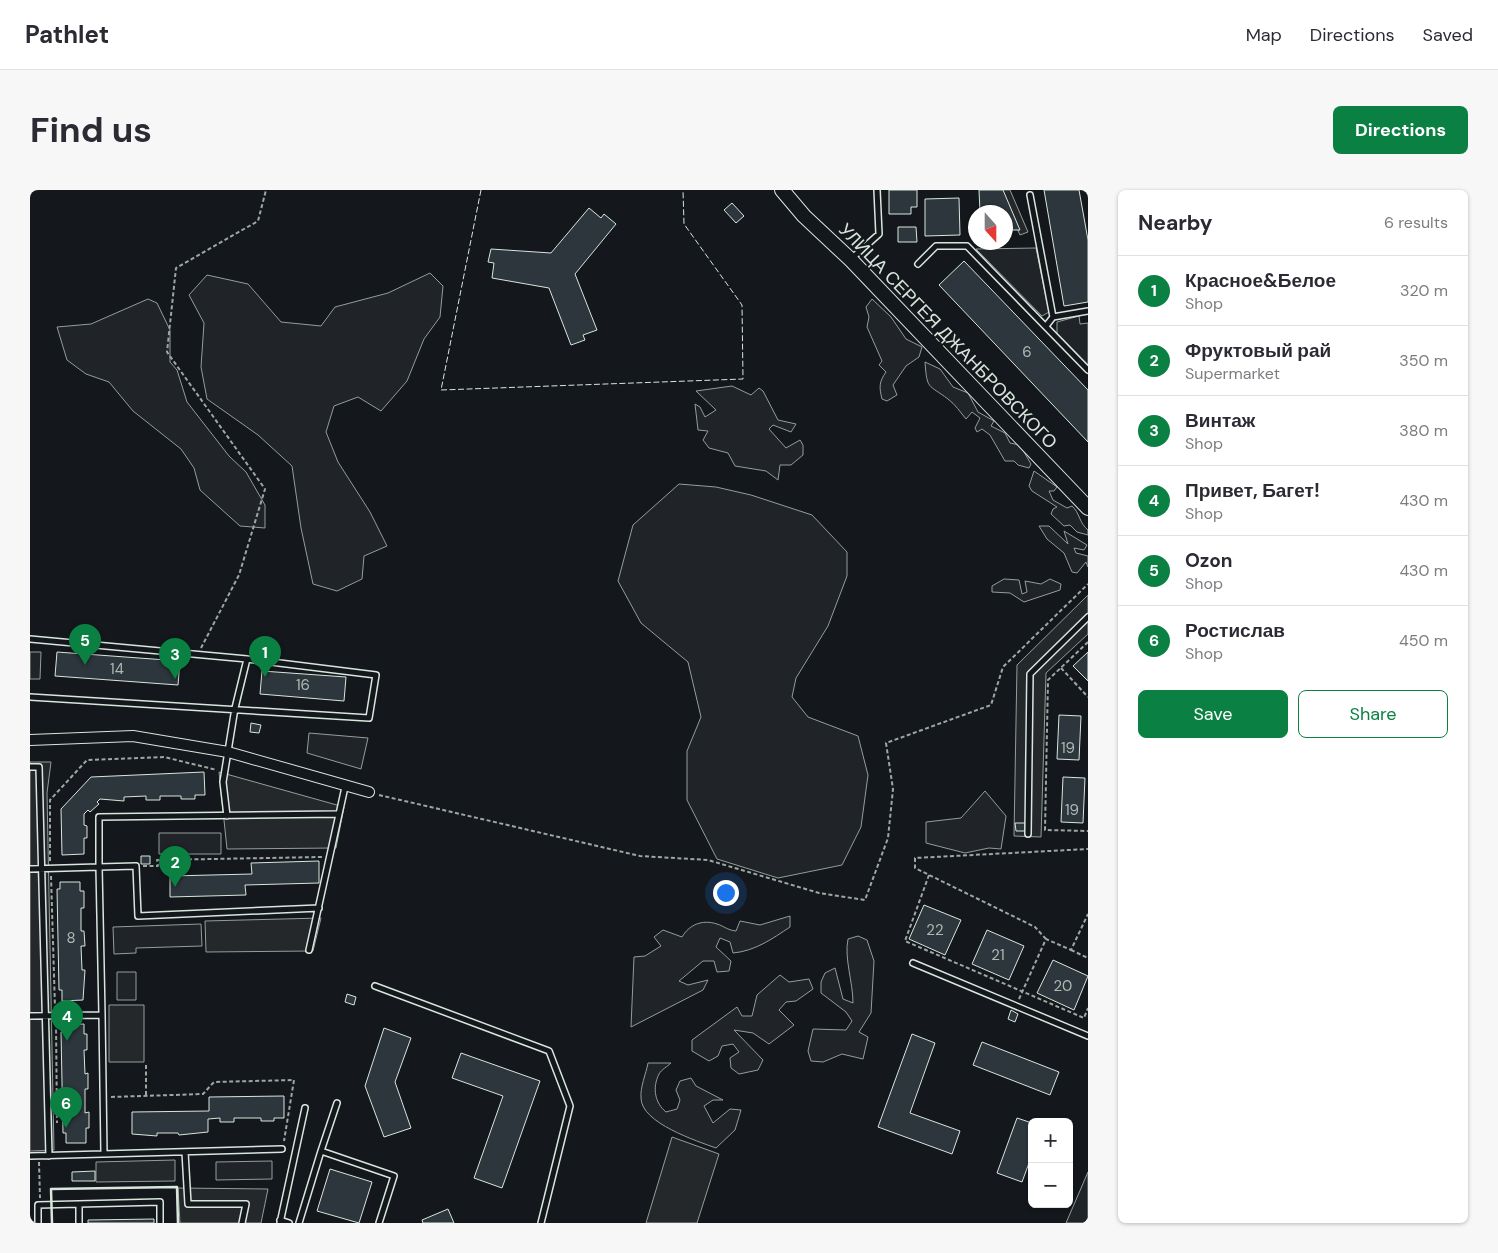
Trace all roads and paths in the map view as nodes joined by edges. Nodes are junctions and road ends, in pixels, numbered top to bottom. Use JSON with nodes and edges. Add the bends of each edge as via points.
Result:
{"nodes":[{"id":1,"x":266,"y":190,"type":"edge"},
{"id":2,"x":782,"y":190,"type":"edge"},
{"id":3,"x":877,"y":190,"type":"edge"},
{"id":4,"x":1030,"y":195,"type":"dead end"},
{"id":5,"x":851,"y":260,"type":"junction"},
{"id":6,"x":918,"y":264,"type":"dead end"},
{"id":7,"x":1088,"y":311,"type":"edge"},
{"id":8,"x":1053,"y":317,"type":"junction"},
{"id":9,"x":1046,"y":326,"type":"junction"},
{"id":10,"x":1088,"y":370,"type":"edge"},
{"id":11,"x":1088,"y":508,"type":"edge"},
{"id":12,"x":1088,"y":584,"type":"edge"},
{"id":13,"x":1088,"y":617,"type":"edge"},
{"id":14,"x":30,"y":639,"type":"edge"},
{"id":15,"x":1088,"y":642,"type":"edge"},
{"id":16,"x":198,"y":654,"type":"junction"},
{"id":17,"x":247,"y":659,"type":"junction"},
{"id":18,"x":1061,"y":668,"type":"junction"},
{"id":19,"x":30,"y":697,"type":"edge"},
{"id":20,"x":1088,"y":697,"type":"edge"},
{"id":21,"x":235,"y":708,"type":"junction"},
{"id":22,"x":30,"y":740,"type":"edge"},
{"id":23,"x":228,"y":752,"type":"junction"},
{"id":24,"x":30,"y":767,"type":"edge"},
{"id":25,"x":225,"y":772,"type":"junction"},
{"id":26,"x":344,"y":787,"type":"junction"},
{"id":27,"x":369,"y":792,"type":"joint"},
{"id":28,"x":337,"y":814,"type":"junction"},
{"id":29,"x":226,"y":816,"type":"junction"},
{"id":30,"x":1088,"y":831,"type":"edge"},
{"id":31,"x":1028,"y":834,"type":"dead end"},
{"id":32,"x":1088,"y":849,"type":"edge"},
{"id":33,"x":329,"y":857,"type":"junction"},
{"id":34,"x":136,"y":866,"type":"junction"},
{"id":35,"x":99,"y":867,"type":"junction"},
{"id":36,"x":51,"y":868,"type":"junction"},
{"id":37,"x":30,"y":869,"type":"edge"},
{"id":38,"x":42,"y":869,"type":"junction"},
{"id":39,"x":929,"y":875,"type":"junction"},
{"id":40,"x":319,"y":908,"type":"junction"},
{"id":41,"x":1088,"y":914,"type":"edge"},
{"id":42,"x":1046,"y":939,"type":"junction"},
{"id":43,"x":309,"y":950,"type":"dead end"},
{"id":44,"x":1071,"y":950,"type":"junction"},
{"id":45,"x":1088,"y":958,"type":"edge"},
{"id":46,"x":913,"y":963,"type":"dead end"},
{"id":47,"x":375,"y":986,"type":"dead end"},
{"id":48,"x":1023,"y":990,"type":"junction"},
{"id":49,"x":1016,"y":1005,"type":"junction"},
{"id":50,"x":1088,"y":1008,"type":"edge"},
{"id":51,"x":102,"y":1015,"type":"junction"},
{"id":52,"x":30,"y":1016,"type":"edge"},
{"id":53,"x":45,"y":1016,"type":"junction"},
{"id":54,"x":56,"y":1016,"type":"junction"},
{"id":55,"x":1088,"y":1036,"type":"edge"},
{"id":56,"x":146,"y":1065,"type":"dead end"},
{"id":57,"x":146,"y":1096,"type":"junction"},
{"id":58,"x":103,"y":1097,"type":"junction"},
{"id":59,"x":337,"y":1103,"type":"dead end"},
{"id":60,"x":304,"y":1108,"type":"dead end"},
{"id":61,"x":57,"y":1123,"type":"dead end"},
{"id":62,"x":282,"y":1149,"type":"joint"},
{"id":63,"x":321,"y":1151,"type":"junction"},
{"id":64,"x":185,"y":1152,"type":"junction"},
{"id":65,"x":104,"y":1154,"type":"junction"},
{"id":66,"x":30,"y":1156,"type":"edge"},
{"id":67,"x":39,"y":1156,"type":"junction"},
{"id":68,"x":49,"y":1156,"type":"junction"},
{"id":69,"x":40,"y":1205,"type":"junction"},
{"id":70,"x":79,"y":1205,"type":"junction"},
{"id":71,"x":280,"y":1222,"type":"edge"},
{"id":72,"x":38,"y":1223,"type":"edge"},
{"id":73,"x":79,"y":1223,"type":"edge"},
{"id":74,"x":160,"y":1223,"type":"edge"},
{"id":75,"x":242,"y":1223,"type":"edge"},
{"id":76,"x":289,"y":1223,"type":"edge"},
{"id":77,"x":299,"y":1223,"type":"edge"},
{"id":78,"x":379,"y":1223,"type":"edge"},
{"id":79,"x":542,"y":1223,"type":"edge"}],
"edges":[{"from":1,"to":16,"type":"path","via":[[258,221],[176,268],[167,352],[265,489],[239,575]]},
{"from":2,"to":5,"type":"street","name":"УЛИЦА СЕРГЕЯ ДЖАНБРОВСКОГО","via":[[804,216]]},
{"from":3,"to":5,"type":"lane","via":[[879,234]]},
{"from":4,"to":8,"type":"lane"},
{"from":5,"to":11,"type":"street","name":"УЛИЦА СЕРГЕЯ ДЖАНБРОВСКОГО"},
{"from":6,"to":9,"type":"lane","via":[[936,246],[967,246]]},
{"from":7,"to":8,"type":"lane"},
{"from":8,"to":9,"type":"lane"},
{"from":9,"to":10,"type":"lane"},
{"from":12,"to":27,"type":"path","via":[[1003,667],[991,706],[886,743],[893,788],[888,838],[865,900],[819,893],[708,860],[640,856]]},
{"from":13,"to":31,"type":"lane","via":[[1030,674]]},
{"from":14,"to":16,"type":"lane"},
{"from":15,"to":18,"type":"path"},
{"from":16,"to":17,"type":"lane"},
{"from":17,"to":21,"type":"lane"},
{"from":17,"to":21,"type":"lane","via":[[376,675],[368,718]]},
{"from":18,"to":20,"type":"path"},
{"from":18,"to":30,"type":"path","via":[[1048,680],[1045,830]]},
{"from":19,"to":21,"type":"lane"},
{"from":21,"to":23,"type":"lane"},
{"from":22,"to":23,"type":"street","via":[[133,736]]},
{"from":23,"to":25,"type":"lane"},
{"from":23,"to":26,"type":"street"},
{"from":24,"to":38,"type":"lane","via":[[40,767]]},
{"from":25,"to":29,"type":"lane"},
{"from":25,"to":36,"type":"path","via":[[164,757],[87,760],[50,800]]},
{"from":26,"to":27,"type":"street"},
{"from":26,"to":28,"type":"lane"},
{"from":28,"to":29,"type":"lane"},
{"from":28,"to":33,"type":"lane"},
{"from":29,"to":35,"type":"lane","via":[[99,817]]},
{"from":32,"to":39,"type":"path","via":[[915,858],[915,868]]},
{"from":33,"to":34,"type":"path","via":[[157,860],[158,866]]},
{"from":33,"to":40,"type":"lane"},
{"from":34,"to":35,"type":"lane"},
{"from":34,"to":40,"type":"lane","via":[[138,916]]},
{"from":35,"to":36,"type":"lane"},
{"from":35,"to":51,"type":"lane"},
{"from":36,"to":38,"type":"lane"},
{"from":36,"to":54,"type":"path"},
{"from":37,"to":38,"type":"lane"},
{"from":38,"to":53,"type":"lane"},
{"from":39,"to":42,"type":"path","via":[[1035,927]]},
{"from":39,"to":48,"type":"path","via":[[905,941]]},
{"from":40,"to":43,"type":"lane"},
{"from":41,"to":44,"type":"path"},
{"from":42,"to":44,"type":"path"},
{"from":42,"to":48,"type":"path"},
{"from":44,"to":45,"type":"path"},
{"from":46,"to":49,"type":"lane"},
{"from":47,"to":79,"type":"lane","via":[[549,1052],[570,1106]]},
{"from":48,"to":49,"type":"path"},
{"from":48,"to":50,"type":"path","via":[[1084,1018]]},
{"from":49,"to":55,"type":"lane"},
{"from":51,"to":54,"type":"lane"},
{"from":51,"to":58,"type":"lane"},
{"from":52,"to":53,"type":"lane"},
{"from":53,"to":54,"type":"lane"},
{"from":53,"to":68,"type":"lane"},
{"from":54,"to":61,"type":"path"},
{"from":56,"to":57,"type":"path"},
{"from":57,"to":58,"type":"path"},
{"from":57,"to":62,"type":"path","via":[[203,1094],[214,1082],[294,1080]]},
{"from":58,"to":65,"type":"lane"},
{"from":59,"to":63,"type":"lane"},
{"from":60,"to":71,"type":"lane"},
{"from":62,"to":64,"type":"lane"},
{"from":63,"to":77,"type":"lane"},
{"from":63,"to":78,"type":"lane","via":[[394,1176]]},
{"from":64,"to":65,"type":"lane"},
{"from":64,"to":75,"type":"lane","via":[[188,1204],[246,1204]]},
{"from":65,"to":68,"type":"lane"},
{"from":66,"to":67,"type":"lane"},
{"from":67,"to":68,"type":"lane"},
{"from":67,"to":69,"type":"path"},
{"from":69,"to":70,"type":"lane"},
{"from":69,"to":72,"type":"lane"},
{"from":70,"to":73,"type":"lane"},
{"from":70,"to":74,"type":"lane","via":[[160,1202]]},
{"from":71,"to":76,"type":"lane"}]}
